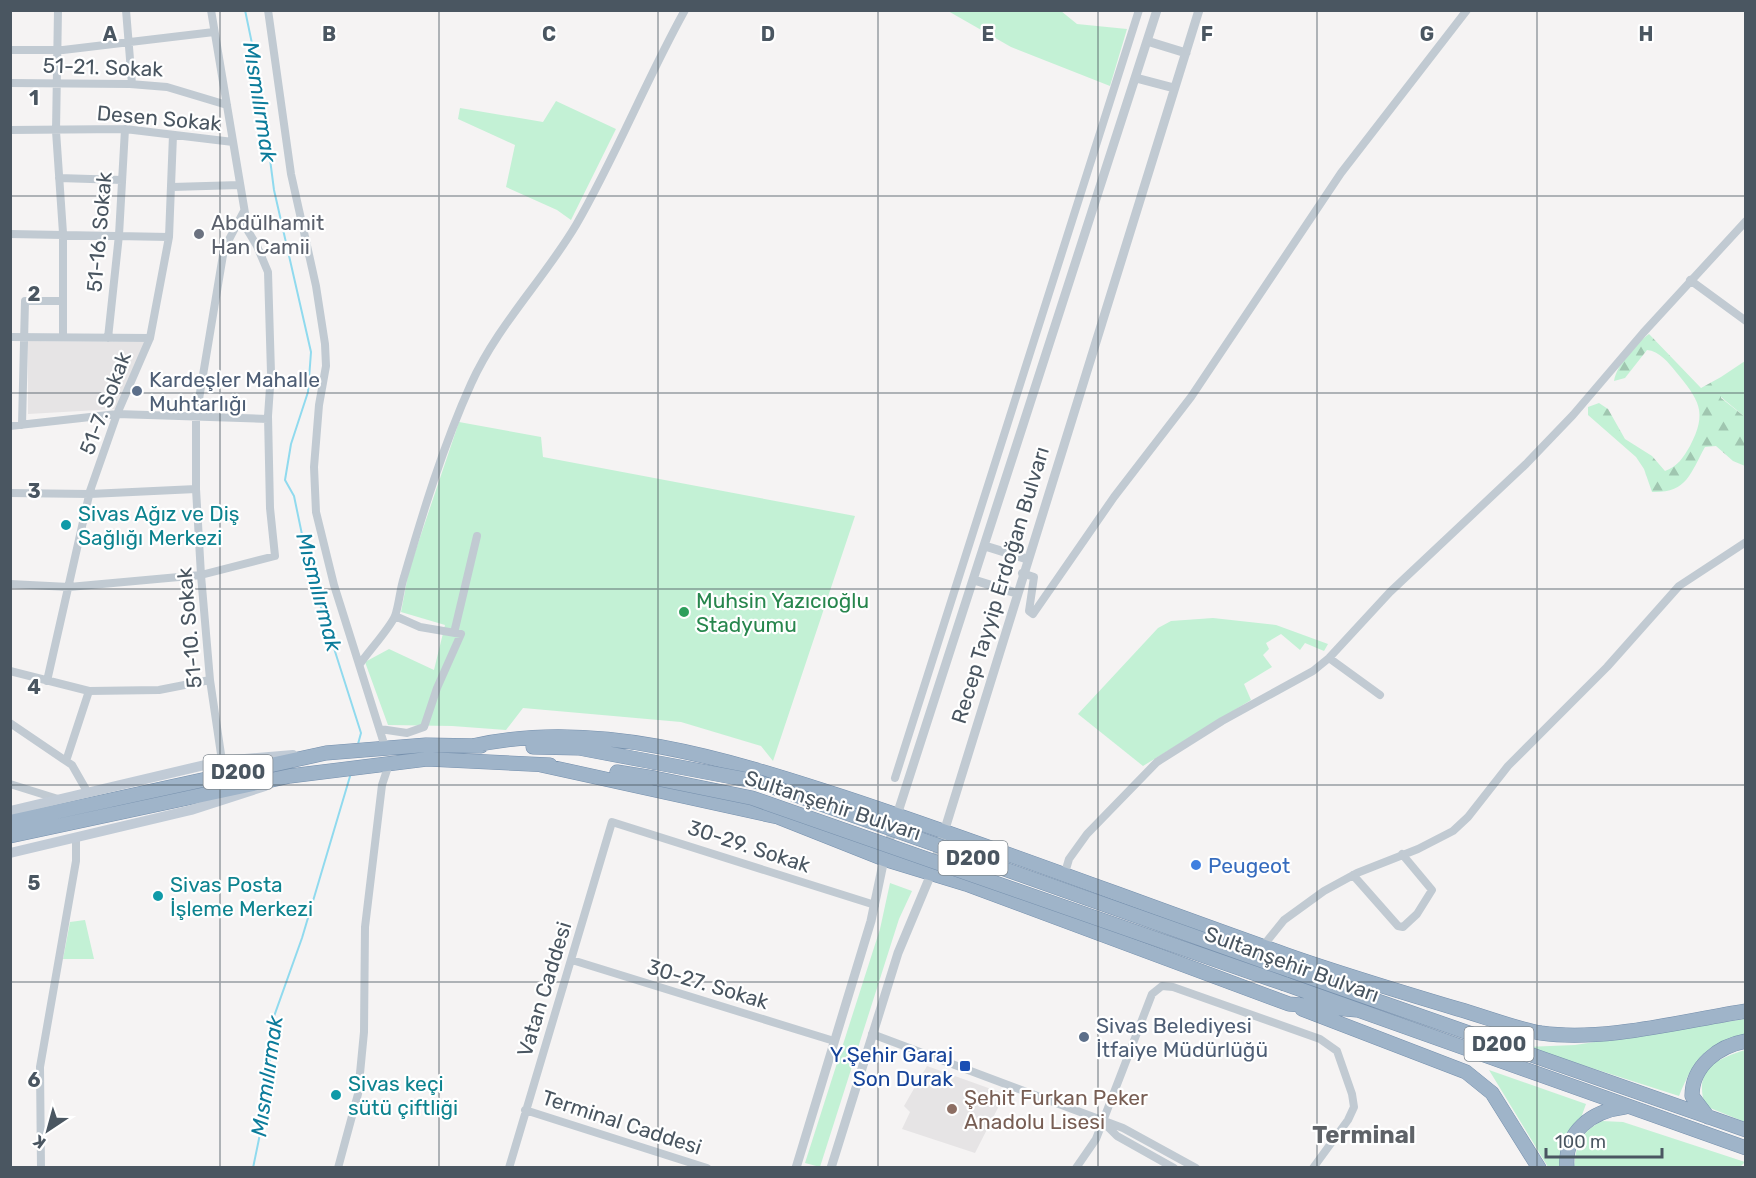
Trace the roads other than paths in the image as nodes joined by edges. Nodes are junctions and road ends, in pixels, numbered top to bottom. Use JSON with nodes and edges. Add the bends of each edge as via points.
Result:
{"nodes":[{"id":1,"x":58,"y":10,"type":"edge"},
{"id":2,"x":126,"y":10,"type":"edge"},
{"id":3,"x":211,"y":10,"type":"edge"},
{"id":4,"x":268,"y":10,"type":"edge"},
{"id":5,"x":685,"y":10,"type":"edge"},
{"id":6,"x":1139,"y":10,"type":"edge"},
{"id":7,"x":1157,"y":10,"type":"edge"},
{"id":8,"x":1199,"y":10,"type":"edge"},
{"id":9,"x":1467,"y":10,"type":"edge"},
{"id":10,"x":214,"y":32,"type":"junction"},
{"id":11,"x":1147,"y":41,"type":"junction"},
{"id":12,"x":129,"y":44,"type":"junction"},
{"id":13,"x":10,"y":50,"type":"edge"},
{"id":14,"x":58,"y":50,"type":"junction"},
{"id":15,"x":1126,"y":53,"type":"junction"},
{"id":16,"x":1186,"y":53,"type":"junction"},
{"id":17,"x":1142,"y":59,"type":"junction"},
{"id":18,"x":1136,"y":78,"type":"junction"},
{"id":19,"x":10,"y":83,"type":"edge"},
{"id":20,"x":58,"y":83,"type":"junction"},
{"id":21,"x":132,"y":84,"type":"junction"},
{"id":22,"x":1174,"y":88,"type":"junction"},
{"id":23,"x":227,"y":105,"type":"junction"},
{"id":24,"x":124,"y":129,"type":"junction"},
{"id":25,"x":10,"y":130,"type":"edge"},
{"id":26,"x":56,"y":131,"type":"junction"},
{"id":27,"x":173,"y":135,"type":"junction"},
{"id":28,"x":233,"y":142,"type":"junction"},
{"id":29,"x":59,"y":178,"type":"junction"},
{"id":30,"x":122,"y":180,"type":"junction"},
{"id":31,"x":240,"y":185,"type":"junction"},
{"id":32,"x":172,"y":187,"type":"junction"},
{"id":33,"x":244,"y":211,"type":"junction"},
{"id":34,"x":1746,"y":221,"type":"edge"},
{"id":35,"x":63,"y":233,"type":"junction"},
{"id":36,"x":10,"y":234,"type":"edge"},
{"id":37,"x":119,"y":236,"type":"junction"},
{"id":38,"x":168,"y":237,"type":"junction"},
{"id":39,"x":1690,"y":280,"type":"junction"},
{"id":40,"x":62,"y":301,"type":"junction"},
{"id":41,"x":1746,"y":321,"type":"edge"},
{"id":42,"x":10,"y":337,"type":"edge"},
{"id":43,"x":22,"y":337,"type":"junction"},
{"id":44,"x":63,"y":337,"type":"junction"},
{"id":45,"x":108,"y":338,"type":"junction"},
{"id":46,"x":150,"y":338,"type":"junction"},
{"id":47,"x":117,"y":414,"type":"junction"},
{"id":48,"x":196,"y":417,"type":"junction"},
{"id":49,"x":268,"y":419,"type":"junction"},
{"id":50,"x":22,"y":425,"type":"junction"},
{"id":51,"x":10,"y":426,"type":"edge"},
{"id":52,"x":196,"y":489,"type":"junction"},
{"id":53,"x":10,"y":493,"type":"edge"},
{"id":54,"x":90,"y":494,"type":"junction"},
{"id":55,"x":477,"y":537,"type":"dead end"},
{"id":56,"x":1746,"y":542,"type":"edge"},
{"id":57,"x":985,"y":546,"type":"junction"},
{"id":58,"x":967,"y":556,"type":"junction"},
{"id":59,"x":1027,"y":559,"type":"junction"},
{"id":60,"x":980,"y":561,"type":"junction"},
{"id":61,"x":1022,"y":573,"type":"junction"},
{"id":62,"x":201,"y":575,"type":"junction"},
{"id":63,"x":974,"y":580,"type":"junction"},
{"id":64,"x":10,"y":584,"type":"edge"},
{"id":65,"x":69,"y":587,"type":"junction"},
{"id":66,"x":1016,"y":593,"type":"junction"},
{"id":67,"x":395,"y":616,"type":"junction"},
{"id":68,"x":454,"y":633,"type":"junction"},
{"id":69,"x":1329,"y":658,"type":"junction"},
{"id":70,"x":360,"y":664,"type":"junction"},
{"id":71,"x":10,"y":671,"type":"edge"},
{"id":72,"x":47,"y":681,"type":"junction"},
{"id":73,"x":210,"y":681,"type":"junction"},
{"id":74,"x":88,"y":691,"type":"junction"},
{"id":75,"x":1380,"y":695,"type":"dead end"},
{"id":76,"x":10,"y":723,"type":"edge"},
{"id":77,"x":380,"y":729,"type":"junction"},
{"id":78,"x":472,"y":746,"type":"junction"},
{"id":79,"x":380,"y":750,"type":"junction"},
{"id":80,"x":326,"y":753,"type":"junction"},
{"id":81,"x":66,"y":760,"type":"junction"},
{"id":82,"x":222,"y":761,"type":"junction"},
{"id":83,"x":389,"y":764,"type":"junction"},
{"id":84,"x":541,"y":765,"type":"junction"},
{"id":85,"x":290,"y":776,"type":"junction"},
{"id":86,"x":896,"y":778,"type":"dead end"},
{"id":87,"x":10,"y":784,"type":"edge"},
{"id":88,"x":88,"y":793,"type":"junction"},
{"id":89,"x":152,"y":798,"type":"junction"},
{"id":90,"x":60,"y":800,"type":"junction"},
{"id":91,"x":10,"y":811,"type":"edge"},
{"id":92,"x":897,"y":815,"type":"junction"},
{"id":93,"x":10,"y":822,"type":"edge"},
{"id":94,"x":612,"y":822,"type":"joint"},
{"id":95,"x":943,"y":831,"type":"junction"},
{"id":96,"x":10,"y":836,"type":"edge"},
{"id":97,"x":76,"y":837,"type":"junction"},
{"id":98,"x":10,"y":853,"type":"edge"},
{"id":99,"x":1402,"y":854,"type":"junction"},
{"id":100,"x":884,"y":859,"type":"junction"},
{"id":101,"x":931,"y":874,"type":"junction"},
{"id":102,"x":1353,"y":875,"type":"junction"},
{"id":103,"x":1064,"y":876,"type":"junction"},
{"id":104,"x":875,"y":905,"type":"junction"},
{"id":105,"x":1263,"y":946,"type":"junction"},
{"id":106,"x":572,"y":960,"type":"junction"},
{"id":107,"x":1359,"y":980,"type":"junction"},
{"id":108,"x":1289,"y":1004,"type":"junction"},
{"id":109,"x":1357,"y":1010,"type":"junction"},
{"id":110,"x":1746,"y":1011,"type":"edge"},
{"id":111,"x":872,"y":1034,"type":"junction"},
{"id":112,"x":834,"y":1041,"type":"junction"},
{"id":113,"x":1746,"y":1041,"type":"edge"},
{"id":114,"x":1541,"y":1059,"type":"junction"},
{"id":115,"x":1626,"y":1107,"type":"junction"},
{"id":116,"x":525,"y":1110,"type":"junction"},
{"id":117,"x":1710,"y":1118,"type":"junction"},
{"id":118,"x":1102,"y":1121,"type":"junction"},
{"id":119,"x":1740,"y":1129,"type":"edge"},
{"id":120,"x":1746,"y":1148,"type":"edge"},
{"id":121,"x":41,"y":1167,"type":"edge"},
{"id":122,"x":338,"y":1167,"type":"edge"},
{"id":123,"x":509,"y":1167,"type":"edge"},
{"id":124,"x":707,"y":1167,"type":"edge"},
{"id":125,"x":796,"y":1167,"type":"edge"},
{"id":126,"x":831,"y":1167,"type":"edge"},
{"id":127,"x":1076,"y":1167,"type":"edge"},
{"id":128,"x":1174,"y":1167,"type":"edge"},
{"id":129,"x":1196,"y":1167,"type":"edge"},
{"id":130,"x":1313,"y":1167,"type":"edge"},
{"id":131,"x":1539,"y":1167,"type":"edge"},
{"id":132,"x":1567,"y":1167,"type":"edge"}],
"edges":[{"from":1,"to":14,"type":"street"},
{"from":2,"to":12,"type":"street"},
{"from":3,"to":10,"type":"street"},
{"from":4,"to":70,"type":"street","via":[[291,174],[325,344],[314,467],[316,512],[333,585]]},
{"from":5,"to":67,"type":"street","via":[[590,200],[471,382],[428,499]]},
{"from":6,"to":15,"type":"street"},
{"from":7,"to":11,"type":"street","name":"Recep Tayyip Erdoğan Bulvarı"},
{"from":8,"to":16,"type":"street","name":"Recep Tayyip Erdoğan Bulvarı"},
{"from":9,"to":61,"type":"street","via":[[1341,173],[1191,397],[1114,497],[1033,614],[1029,611],[1034,577]]},
{"from":10,"to":12,"type":"street"},
{"from":10,"to":23,"type":"street"},
{"from":11,"to":16,"type":"street"},
{"from":11,"to":17,"type":"street","name":"Recep Tayyip Erdoğan Bulvarı"},
{"from":12,"to":14,"type":"street"},
{"from":12,"to":21,"type":"street"},
{"from":13,"to":14,"type":"street"},
{"from":14,"to":20,"type":"street"},
{"from":15,"to":17,"type":"street"},
{"from":15,"to":58,"type":"street"},
{"from":16,"to":22,"type":"street","name":"Recep Tayyip Erdoğan Bulvarı"},
{"from":17,"to":18,"type":"street","name":"Recep Tayyip Erdoğan Bulvarı"},
{"from":18,"to":22,"type":"street"},
{"from":18,"to":57,"type":"street","name":"Recep Tayyip Erdoğan Bulvarı"},
{"from":19,"to":20,"type":"street","name":"51-21. Sokak"},
{"from":20,"to":21,"type":"street","name":"51-21. Sokak"},
{"from":20,"to":26,"type":"street"},
{"from":21,"to":23,"type":"street","name":"51-21. Sokak","via":[[178,89]]},
{"from":22,"to":59,"type":"street","name":"Recep Tayyip Erdoğan Bulvarı"},
{"from":23,"to":28,"type":"street"},
{"from":24,"to":26,"type":"street","name":"Desen Sokak"},
{"from":24,"to":27,"type":"street","name":"Desen Sokak"},
{"from":24,"to":30,"type":"street","name":"51-16. Sokak"},
{"from":25,"to":26,"type":"street","name":"Desen Sokak"},
{"from":26,"to":29,"type":"street"},
{"from":27,"to":28,"type":"street","name":"Desen Sokak"},
{"from":27,"to":32,"type":"street","name":"51-7. Sokak"},
{"from":28,"to":31,"type":"street"},
{"from":29,"to":30,"type":"street"},
{"from":29,"to":35,"type":"street"},
{"from":30,"to":37,"type":"street","name":"51-16. Sokak"},
{"from":31,"to":32,"type":"street"},
{"from":31,"to":33,"type":"street"},
{"from":32,"to":38,"type":"street","name":"51-7. Sokak"},
{"from":33,"to":48,"type":"street","name":"51-10. Sokak","via":[[224,249]]},
{"from":33,"to":49,"type":"street","via":[[248,231],[268,272]]},
{"from":34,"to":39,"type":"street"},
{"from":35,"to":36,"type":"street"},
{"from":35,"to":37,"type":"street"},
{"from":35,"to":40,"type":"street"},
{"from":37,"to":38,"type":"street"},
{"from":37,"to":45,"type":"street","name":"51-16. Sokak"},
{"from":38,"to":46,"type":"street","name":"51-7. Sokak"},
{"from":39,"to":41,"type":"street"},
{"from":39,"to":69,"type":"street","via":[[1550,440],[1390,592]]},
{"from":40,"to":43,"type":"street","via":[[25,301]]},
{"from":40,"to":44,"type":"street"},
{"from":42,"to":43,"type":"street"},
{"from":43,"to":44,"type":"street"},
{"from":43,"to":50,"type":"street"},
{"from":44,"to":45,"type":"street"},
{"from":45,"to":46,"type":"street"},
{"from":46,"to":47,"type":"street","name":"51-7. Sokak"},
{"from":47,"to":48,"type":"street"},
{"from":47,"to":50,"type":"street"},
{"from":47,"to":54,"type":"street","name":"51-7. Sokak"},
{"from":48,"to":49,"type":"street"},
{"from":48,"to":52,"type":"street","name":"51-10. Sokak"},
{"from":49,"to":62,"type":"street","via":[[275,556]]},
{"from":50,"to":51,"type":"street"},
{"from":52,"to":54,"type":"street"},
{"from":52,"to":62,"type":"street","name":"51-10. Sokak"},
{"from":53,"to":54,"type":"street"},
{"from":54,"to":65,"type":"street","name":"51-7. Sokak"},
{"from":55,"to":68,"type":"street"},
{"from":56,"to":99,"type":"street","via":[[1679,586],[1508,766],[1453,831]]},
{"from":57,"to":59,"type":"street"},
{"from":57,"to":60,"type":"street","name":"Recep Tayyip Erdoğan Bulvarı"},
{"from":58,"to":60,"type":"street"},
{"from":58,"to":86,"type":"street"},
{"from":59,"to":61,"type":"street","name":"Recep Tayyip Erdoğan Bulvarı"},
{"from":60,"to":63,"type":"street","name":"Recep Tayyip Erdoğan Bulvarı"},
{"from":61,"to":66,"type":"street","name":"Recep Tayyip Erdoğan Bulvarı"},
{"from":62,"to":65,"type":"street"},
{"from":62,"to":73,"type":"street","name":"51-10. Sokak"},
{"from":63,"to":66,"type":"street"},
{"from":63,"to":92,"type":"street","name":"Recep Tayyip Erdoğan Bulvarı"},
{"from":64,"to":65,"type":"street"},
{"from":65,"to":72,"type":"street","name":"51-7. Sokak"},
{"from":66,"to":95,"type":"street","name":"Recep Tayyip Erdoğan Bulvarı"},
{"from":67,"to":68,"type":"street","via":[[420,627]]},
{"from":67,"to":70,"type":"street"},
{"from":68,"to":77,"type":"street","via":[[461,634],[424,727],[407,733]]},
{"from":69,"to":75,"type":"street"},
{"from":69,"to":103,"type":"street","via":[[1157,762],[1087,834],[1069,859]]},
{"from":70,"to":77,"type":"street"},
{"from":71,"to":72,"type":"street"},
{"from":72,"to":74,"type":"street"},
{"from":73,"to":74,"type":"street","via":[[159,690]]},
{"from":73,"to":82,"type":"street","name":"51-10. Sokak"},
{"from":74,"to":81,"type":"street"},
{"from":76,"to":81,"type":"street"},
{"from":77,"to":79,"type":"street"},
{"from":78,"to":79,"type":"highway","name":"Sultanşehir Bulvarı","number":"D200"},
{"from":78,"to":92,"type":"highway","via":[[500,740],[572,738],[698,753]]},
{"from":78,"to":114,"type":"highway","name":"Sultanşehir Bulvarı","number":"D200","bridge":true,"via":[[579,748],[759,782]]},
{"from":79,"to":80,"type":"highway","name":"Sultanşehir Bulvarı","number":"D200"},
{"from":80,"to":82,"type":"main road"},
{"from":80,"to":89,"type":"highway","name":"Sultanşehir Bulvarı","number":"D200"},
{"from":81,"to":88,"type":"street"},
{"from":82,"to":88,"type":"main road"},
{"from":83,"to":84,"type":"highway","name":"Sultanşehir Bulvarı","number":"D200","via":[[427,759]]},
{"from":83,"to":85,"type":"highway","name":"Sultanşehir Bulvarı","number":"D200"},
{"from":83,"to":122,"type":"street","via":[[382,784],[365,927],[364,1032],[358,1094]]},
{"from":84,"to":100,"type":"highway","via":[[778,817]]},
{"from":84,"to":109,"type":"highway","name":"Sultanşehir Bulvarı","number":"D200","bridge":true,"via":[[578,766],[752,798]]},
{"from":85,"to":89,"type":"highway","name":"Sultanşehir Bulvarı","number":"D200"},
{"from":85,"to":97,"type":"main road","via":[[217,803]]},
{"from":87,"to":90,"type":"street"},
{"from":88,"to":90,"type":"main road"},
{"from":89,"to":93,"type":"highway","name":"Sultanşehir Bulvarı","number":"D200"},
{"from":89,"to":96,"type":"highway","name":"Sultanşehir Bulvarı","number":"D200"},
{"from":90,"to":91,"type":"main road"},
{"from":92,"to":95,"type":"highway"},
{"from":92,"to":100,"type":"street","name":"Recep Tayyip Erdoğan Bulvarı"},
{"from":94,"to":104,"type":"street","name":"30-29. Sokak"},
{"from":94,"to":106,"type":"street","name":"Vatan Caddesi"},
{"from":95,"to":101,"type":"street","name":"Recep Tayyip Erdoğan Bulvarı"},
{"from":95,"to":103,"type":"highway"},
{"from":97,"to":98,"type":"main road"},
{"from":97,"to":121,"type":"street","via":[[69,906],[40,1067]]},
{"from":99,"to":102,"type":"street"},
{"from":99,"to":102,"type":"street","via":[[1432,890],[1403,927]]},
{"from":100,"to":101,"type":"highway"},
{"from":100,"to":104,"type":"street","name":"Recep Tayyip Erdoğan Bulvarı"},
{"from":101,"to":108,"type":"highway"},
{"from":101,"to":111,"type":"street","name":"Recep Tayyip Erdoğan Bulvarı","via":[[898,953]]},
{"from":102,"to":105,"type":"street","via":[[1284,920]]},
{"from":103,"to":105,"type":"highway"},
{"from":104,"to":112,"type":"street","name":"Recep Tayyip Erdoğan Bulvarı"},
{"from":105,"to":107,"type":"highway"},
{"from":106,"to":112,"type":"street","name":"30-27. Sokak"},
{"from":106,"to":116,"type":"street","name":"Vatan Caddesi"},
{"from":107,"to":110,"type":"highway","via":[[1544,1033],[1621,1031]]},
{"from":107,"to":114,"type":"highway"},
{"from":108,"to":109,"type":"highway"},
{"from":108,"to":131,"type":"highway","via":[[1466,1072],[1492,1093]]},
{"from":109,"to":115,"type":"highway","name":"Sultanşehir Bulvarı","number":"D200"},
{"from":111,"to":118,"type":"street"},
{"from":111,"to":126,"type":"street","name":"Recep Tayyip Erdoğan Bulvarı"},
{"from":112,"to":125,"type":"street","name":"Recep Tayyip Erdoğan Bulvarı"},
{"from":113,"to":117,"type":"highway","via":[[1719,1050],[1699,1070],[1692,1096]]},
{"from":114,"to":117,"type":"highway","name":"Sultanşehir Bulvarı","number":"D200"},
{"from":115,"to":120,"type":"highway","name":"Sultanşehir Bulvarı","number":"D200"},
{"from":115,"to":132,"type":"highway","via":[[1605,1110],[1586,1122],[1570,1144]]},
{"from":116,"to":123,"type":"street","name":"Vatan Caddesi"},
{"from":116,"to":124,"type":"street","name":"Terminal Caddesi"},
{"from":117,"to":119,"type":"highway","name":"Sultanşehir Bulvarı","number":"D200"},
{"from":118,"to":127,"type":"street","via":[[1096,1139]]},
{"from":118,"to":128,"type":"street","via":[[1117,1136]]},
{"from":118,"to":129,"type":"street"},
{"from":118,"to":130,"type":"street","via":[[1152,994],[1162,986],[1173,987],[1320,1039],[1337,1051],[1354,1107]]}]}
